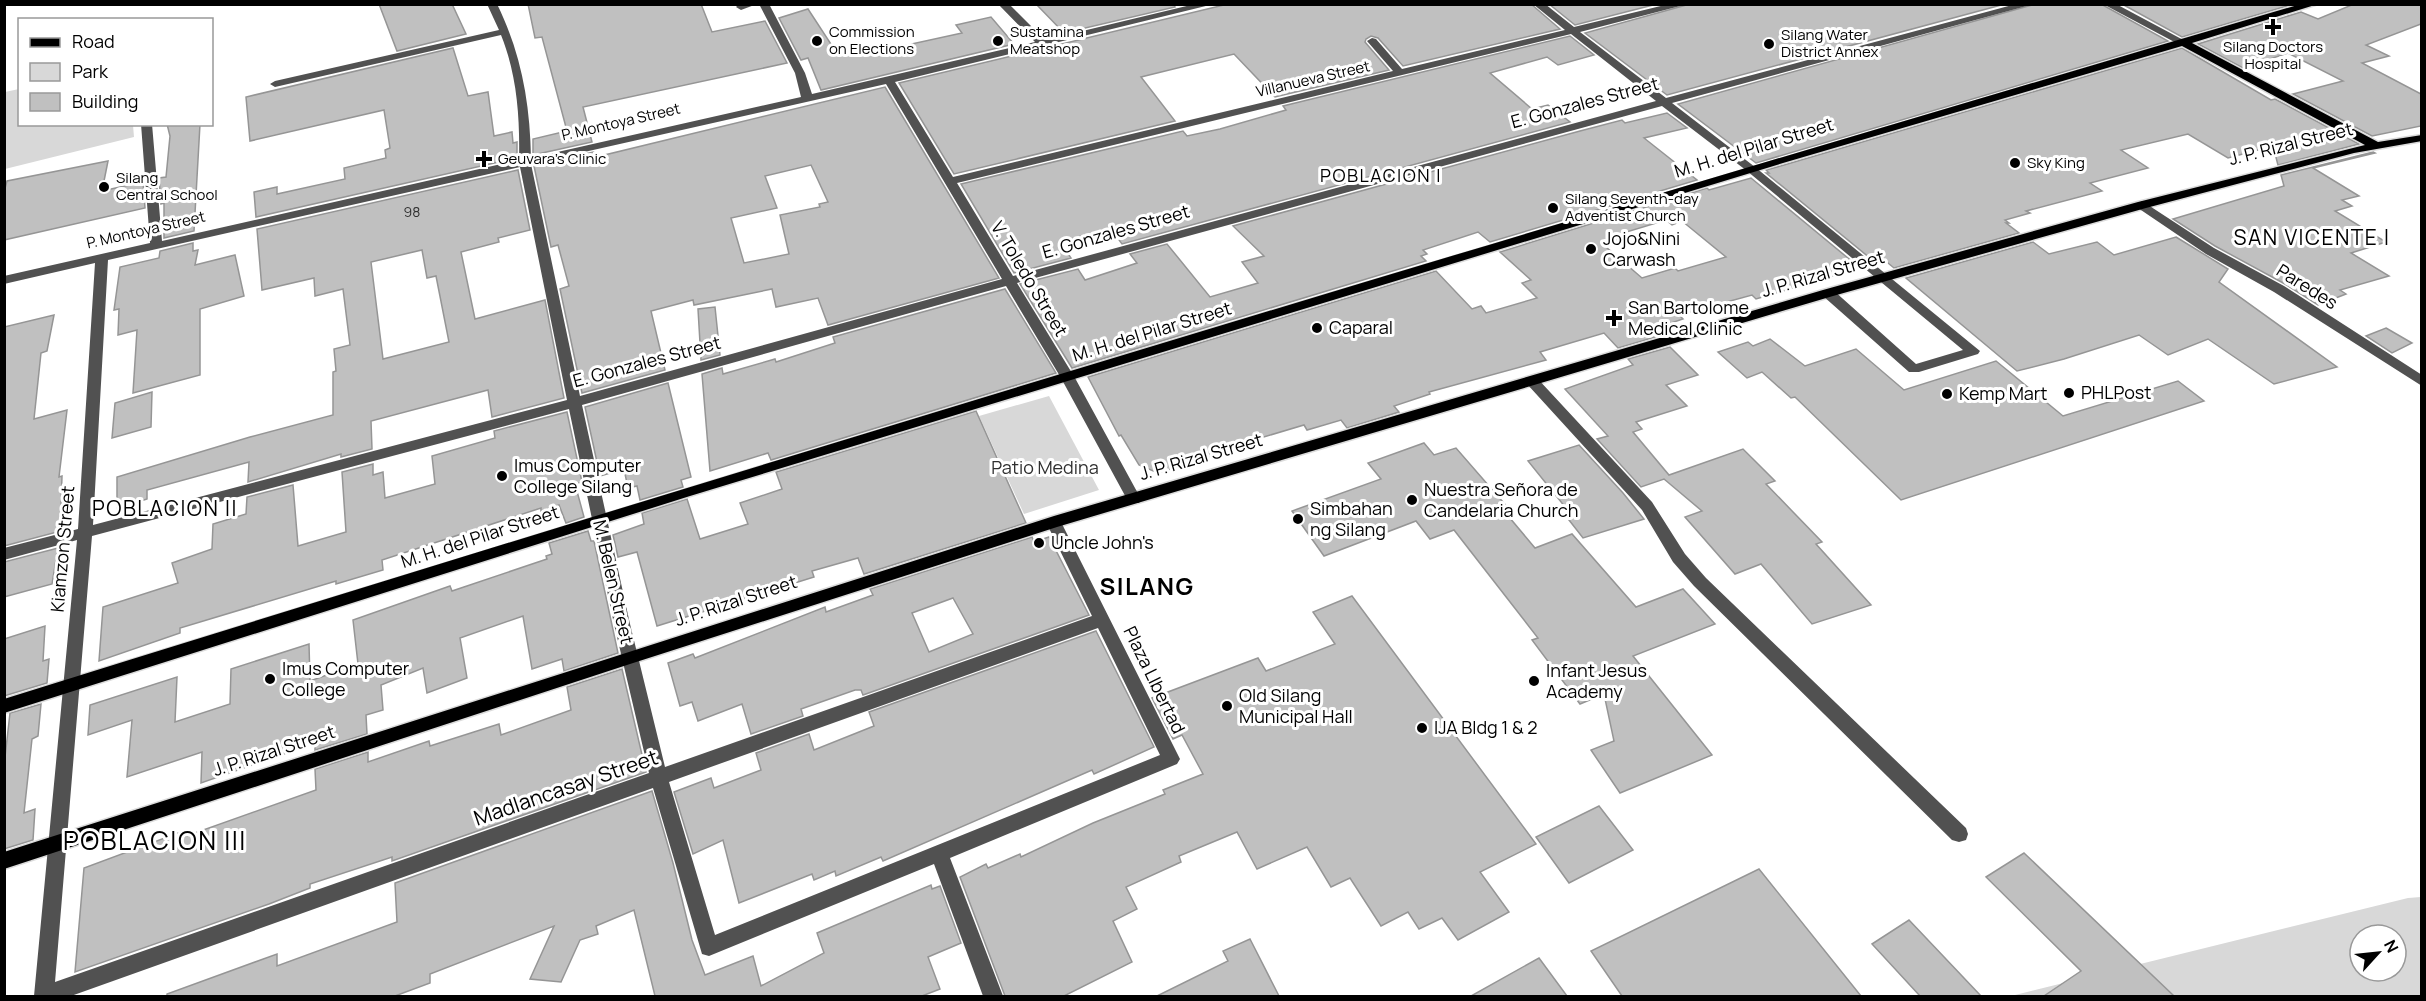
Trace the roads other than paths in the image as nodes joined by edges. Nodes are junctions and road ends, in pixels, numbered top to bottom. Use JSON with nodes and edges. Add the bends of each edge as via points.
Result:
{"nodes":[{"id":1,"x":492,"y":4,"type":"edge"},
{"id":2,"x":752,"y":4,"type":"edge"},
{"id":3,"x":764,"y":4,"type":"edge"},
{"id":4,"x":1003,"y":4,"type":"edge"},
{"id":5,"x":1209,"y":4,"type":"edge"},
{"id":6,"x":1538,"y":4,"type":"edge"},
{"id":7,"x":1683,"y":4,"type":"edge"},
{"id":8,"x":2029,"y":4,"type":"edge"},
{"id":9,"x":2108,"y":4,"type":"edge"},
{"id":10,"x":2313,"y":4,"type":"edge"},
{"id":11,"x":741,"y":7,"type":"dead end"},
{"id":12,"x":506,"y":31,"type":"junction"},
{"id":13,"x":1574,"y":32,"type":"junction"},
{"id":14,"x":1372,"y":41,"type":"dead end"},
{"id":15,"x":2184,"y":43,"type":"junction"},
{"id":16,"x":1043,"y":44,"type":"junction"},
{"id":17,"x":1400,"y":74,"type":"junction"},
{"id":18,"x":889,"y":80,"type":"junction"},
{"id":19,"x":275,"y":84,"type":"dead end"},
{"id":20,"x":807,"y":97,"type":"junction"},
{"id":21,"x":1665,"y":102,"type":"junction"},
{"id":22,"x":146,"y":126,"type":"edge"},
{"id":23,"x":2421,"y":138,"type":"edge"},
{"id":24,"x":2374,"y":145,"type":"junction"},
{"id":25,"x":525,"y":161,"type":"junction"},
{"id":26,"x":1751,"y":170,"type":"junction"},
{"id":27,"x":950,"y":181,"type":"junction"},
{"id":28,"x":2142,"y":205,"type":"junction"},
{"id":29,"x":156,"y":244,"type":"junction"},
{"id":30,"x":102,"y":257,"type":"junction"},
{"id":31,"x":1887,"y":279,"type":"junction"},
{"id":32,"x":4,"y":280,"type":"edge"},
{"id":33,"x":1010,"y":282,"type":"junction"},
{"id":34,"x":1828,"y":293,"type":"junction"},
{"id":35,"x":1068,"y":378,"type":"junction"},
{"id":36,"x":1532,"y":381,"type":"junction"},
{"id":37,"x":2421,"y":382,"type":"edge"},
{"id":38,"x":576,"y":402,"type":"junction"},
{"id":39,"x":1134,"y":499,"type":"junction"},
{"id":40,"x":599,"y":520,"type":"junction"},
{"id":41,"x":1054,"y":522,"type":"junction"},
{"id":42,"x":85,"y":532,"type":"junction"},
{"id":43,"x":4,"y":554,"type":"edge"},
{"id":44,"x":1101,"y":620,"type":"junction"},
{"id":45,"x":630,"y":657,"type":"junction"},
{"id":46,"x":71,"y":687,"type":"junction"},
{"id":47,"x":4,"y":706,"type":"edge"},
{"id":48,"x":659,"y":778,"type":"junction"},
{"id":49,"x":1959,"y":834,"type":"dead end"},
{"id":50,"x":59,"y":843,"type":"junction"},
{"id":51,"x":939,"y":854,"type":"junction"},
{"id":52,"x":4,"y":861,"type":"edge"},
{"id":53,"x":44,"y":996,"type":"edge"},
{"id":54,"x":993,"y":996,"type":"edge"}],
"edges":[{"from":1,"to":12,"type":"street","name":"M. Belen Street"},
{"from":2,"to":11,"type":"street"},
{"from":3,"to":20,"type":"street","via":[[800,73]]},
{"from":4,"to":16,"type":"street"},
{"from":5,"to":16,"type":"street","name":"P. Montoya Street"},
{"from":6,"to":13,"type":"street"},
{"from":7,"to":13,"type":"street","name":"Villanueva Street"},
{"from":8,"to":21,"type":"street","name":"E. Gonzales Street"},
{"from":9,"to":15,"type":"street"},
{"from":10,"to":15,"type":"main road","name":"M. H. del Pilar Street"},
{"from":12,"to":19,"type":"street"},
{"from":12,"to":25,"type":"street","name":"M. Belen Street","via":[[521,86]]},
{"from":13,"to":17,"type":"street","name":"Villanueva Street"},
{"from":13,"to":21,"type":"street"},
{"from":14,"to":17,"type":"street"},
{"from":15,"to":24,"type":"main road"},
{"from":15,"to":26,"type":"main road","name":"M. H. del Pilar Street"},
{"from":16,"to":18,"type":"street","name":"P. Montoya Street"},
{"from":17,"to":27,"type":"street","name":"Villanueva Street"},
{"from":18,"to":20,"type":"street","name":"P. Montoya Street"},
{"from":18,"to":27,"type":"street","name":"V. Toledo Street"},
{"from":20,"to":25,"type":"street","name":"P. Montoya Street"},
{"from":21,"to":26,"type":"street"},
{"from":21,"to":33,"type":"street","name":"E. Gonzales Street"},
{"from":22,"to":29,"type":"street"},
{"from":23,"to":24,"type":"main road","name":"J. P. Rizal Street"},
{"from":24,"to":28,"type":"main road","name":"J. P. Rizal Street"},
{"from":25,"to":29,"type":"street","name":"P. Montoya Street"},
{"from":25,"to":38,"type":"street","name":"M. Belen Street"},
{"from":26,"to":31,"type":"street"},
{"from":26,"to":35,"type":"main road","name":"M. H. del Pilar Street"},
{"from":27,"to":33,"type":"street","name":"V. Toledo Street"},
{"from":28,"to":31,"type":"main road","name":"J. P. Rizal Street"},
{"from":28,"to":37,"type":"street","name":"Paredes"},
{"from":29,"to":30,"type":"street","name":"P. Montoya Street"},
{"from":30,"to":32,"type":"street","name":"P. Montoya Street"},
{"from":30,"to":42,"type":"street","name":"Kiamzon Street"},
{"from":31,"to":34,"type":"main road","name":"J. P. Rizal Street"},
{"from":31,"to":34,"type":"street","via":[[1973,351],[1914,369]]},
{"from":33,"to":35,"type":"street","name":"V. Toledo Street"},
{"from":33,"to":38,"type":"street","name":"E. Gonzales Street"},
{"from":34,"to":36,"type":"main road","name":"J. P. Rizal Street"},
{"from":35,"to":39,"type":"street","name":"V. Toledo Street"},
{"from":35,"to":40,"type":"main road","name":"M. H. del Pilar Street"},
{"from":36,"to":39,"type":"main road","name":"J. P. Rizal Street"},
{"from":36,"to":49,"type":"street","via":[[1647,506],[1679,558],[1700,582]]},
{"from":38,"to":40,"type":"street","name":"M. Belen Street"},
{"from":38,"to":42,"type":"street","name":"E. Gonzales Street"},
{"from":39,"to":41,"type":"main road","name":"J. P. Rizal Street"},
{"from":40,"to":45,"type":"street","name":"M. Belen Street"},
{"from":40,"to":46,"type":"main road","name":"M. H. del Pilar Street"},
{"from":41,"to":44,"type":"street","name":"Plaza LIbertad"},
{"from":41,"to":45,"type":"main road","name":"J. P. Rizal Street"},
{"from":42,"to":43,"type":"street","name":"E. Gonzales Street"},
{"from":42,"to":46,"type":"street","name":"Kiamzon Street"},
{"from":44,"to":48,"type":"street","name":"Madlancasay Street"},
{"from":44,"to":51,"type":"street","name":"Plaza LIbertad","via":[[1171,759]]},
{"from":45,"to":48,"type":"street","name":"M. Belen Street"},
{"from":45,"to":50,"type":"main road","name":"J. P. Rizal Street"},
{"from":46,"to":47,"type":"main road","name":"M. H. del Pilar Street"},
{"from":46,"to":50,"type":"street","name":"Kiamzon Street"},
{"from":48,"to":51,"type":"street","name":"M. Belen Street","via":[[709,947]]},
{"from":48,"to":53,"type":"street","name":"Madlancasay Street"},
{"from":50,"to":52,"type":"main road","name":"J. P. Rizal Street"},
{"from":50,"to":53,"type":"street","name":"Kiamzon Street"},
{"from":51,"to":54,"type":"street"}]}
